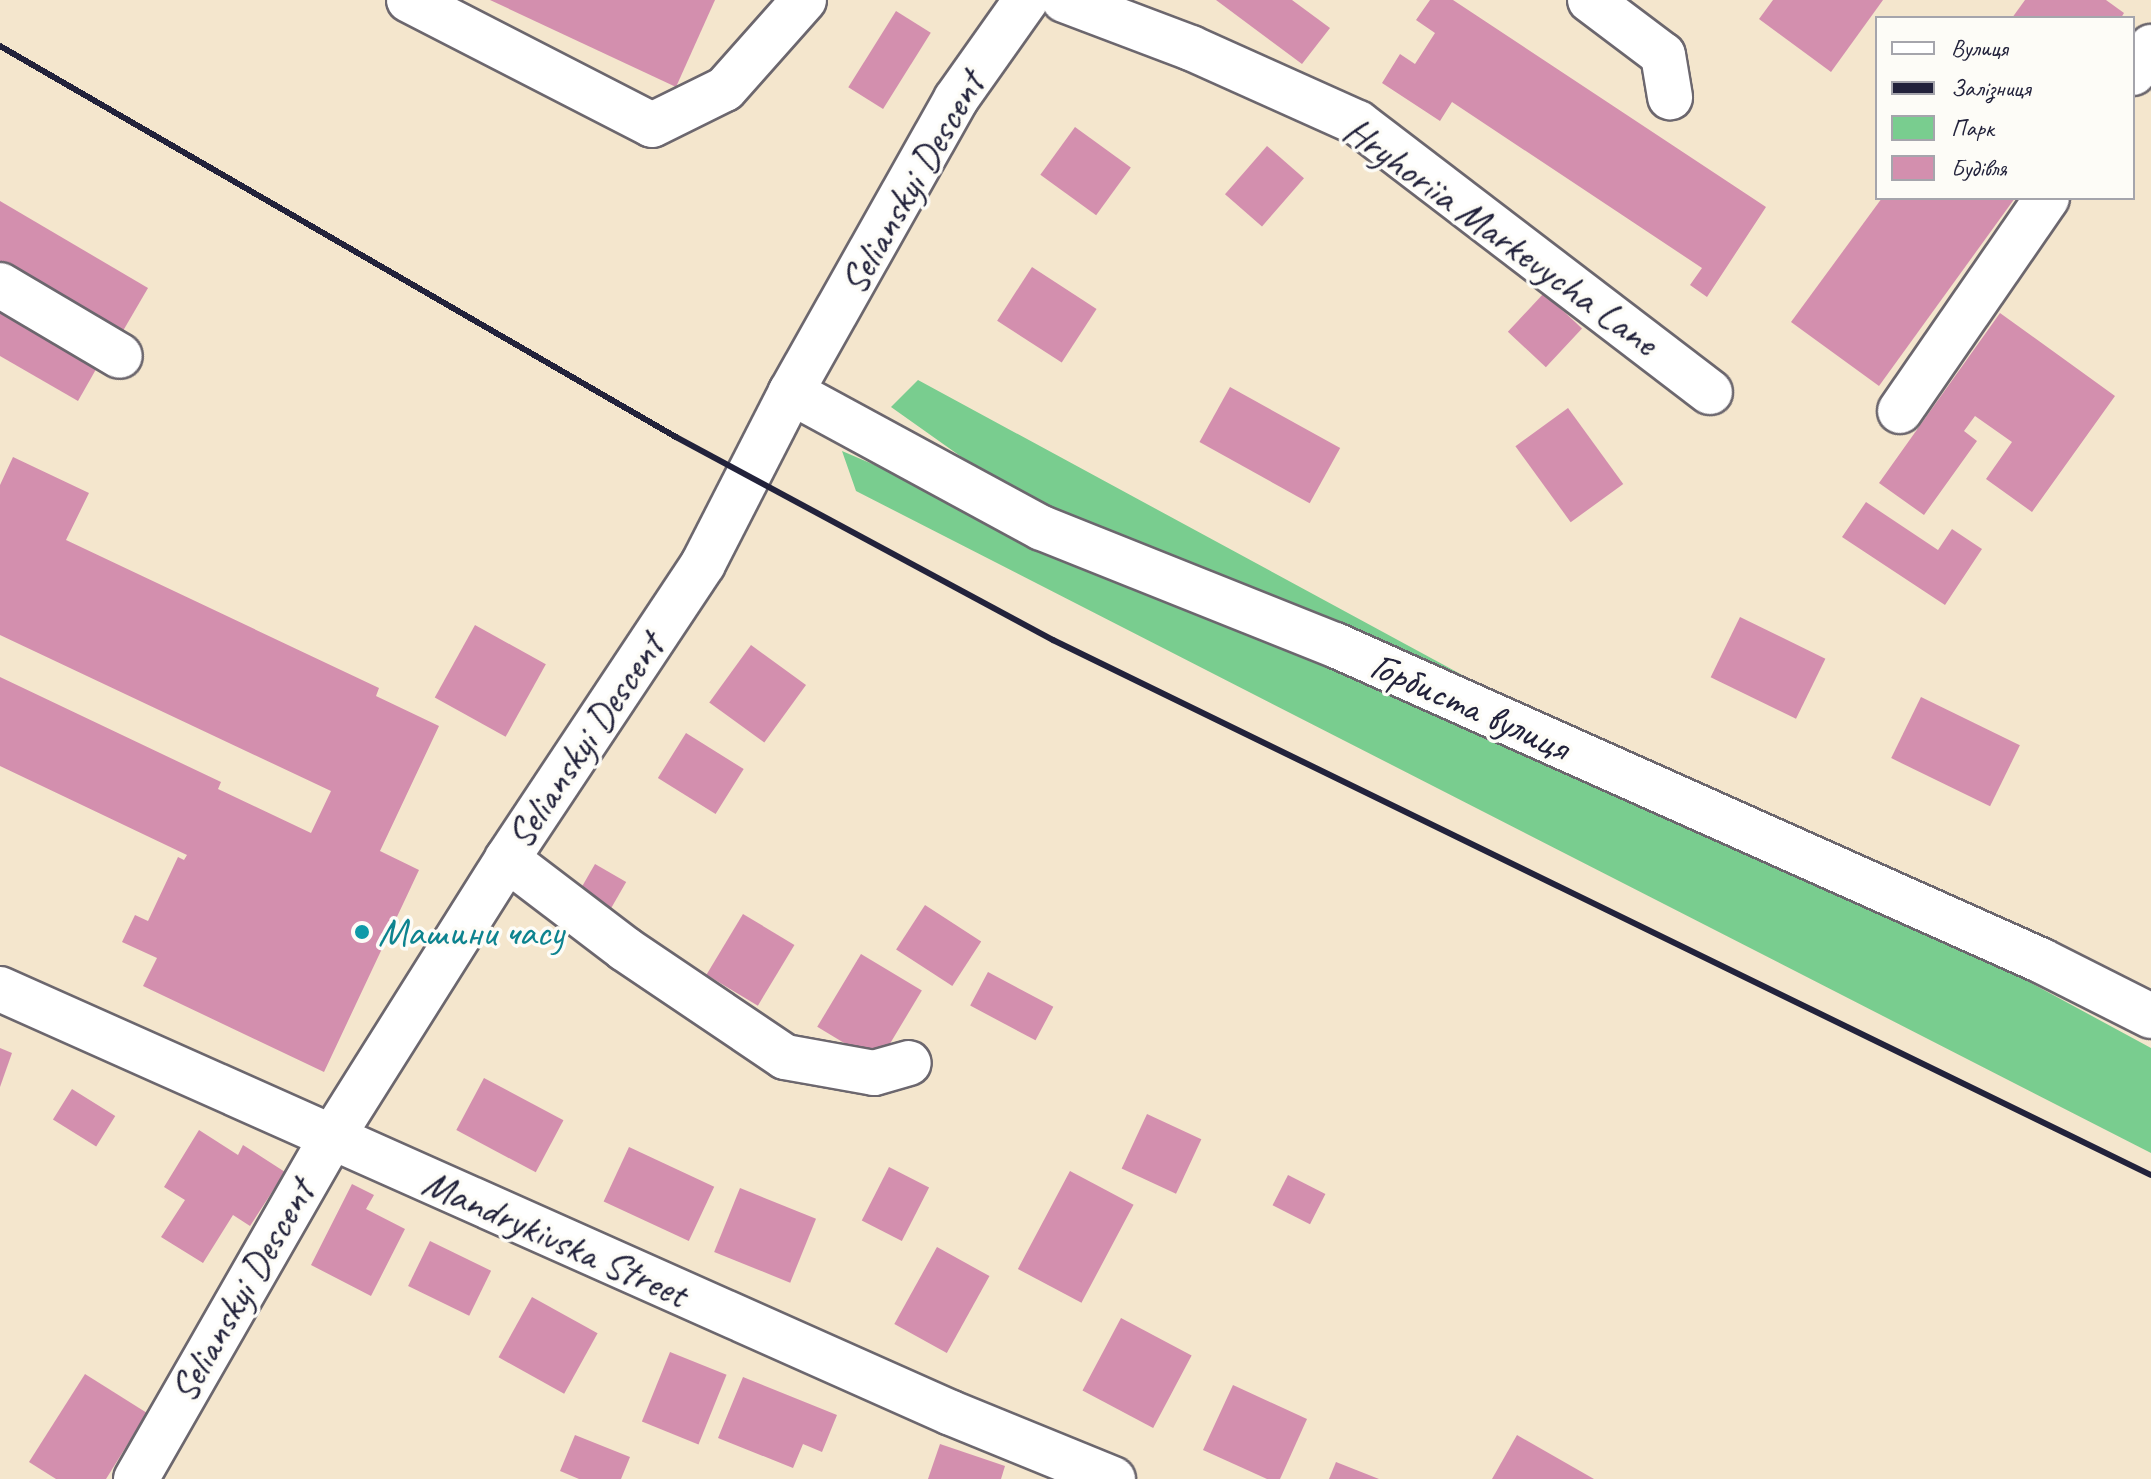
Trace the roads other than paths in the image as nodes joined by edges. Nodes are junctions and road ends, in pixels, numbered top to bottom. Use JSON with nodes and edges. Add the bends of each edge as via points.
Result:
{"nodes":[{"id":1,"x":409,"y":0,"type":"edge"},
{"id":2,"x":804,"y":0,"type":"edge"},
{"id":3,"x":1064,"y":0,"type":"edge"},
{"id":4,"x":1590,"y":0,"type":"edge"},
{"id":5,"x":1018,"y":2,"type":"edge"},
{"id":6,"x":2151,"y":47,"type":"edge"},
{"id":7,"x":2135,"y":70,"type":"edge"},
{"id":8,"x":1670,"y":97,"type":"dead end"},
{"id":9,"x":2046,"y":200,"type":"edge"},
{"id":10,"x":0,"y":285,"type":"edge"},
{"id":11,"x":120,"y":356,"type":"dead end"},
{"id":12,"x":791,"y":392,"type":"junction"},
{"id":13,"x":1710,"y":392,"type":"dead end"},
{"id":14,"x":1900,"y":411,"type":"dead end"},
{"id":15,"x":507,"y":859,"type":"junction"},
{"id":16,"x":0,"y":989,"type":"edge"},
{"id":17,"x":2151,"y":1016,"type":"edge"},
{"id":18,"x":909,"y":1063,"type":"dead end"},
{"id":19,"x":331,"y":1139,"type":"junction"},
{"id":20,"x":136,"y":1479,"type":"edge"},
{"id":21,"x":1113,"y":1479,"type":"edge"}],
"edges":[{"from":1,"to":2,"type":"street","via":[[652,125],[725,89]]},
{"from":3,"to":13,"type":"street","name":"Hryhoriia Markevycha Lane","via":[[1191,48],[1358,123]]},
{"from":4,"to":8,"type":"street","via":[[1663,55]]},
{"from":5,"to":12,"type":"street","name":"Selianskyi Descent","via":[[956,99]]},
{"from":6,"to":7,"type":"street"},
{"from":9,"to":14,"type":"street"},
{"from":10,"to":11,"type":"street"},
{"from":12,"to":15,"type":"street","name":"Selianskyi Descent","via":[[703,564]]},
{"from":12,"to":17,"type":"street","name":"Горбиста вулиця","via":[[1042,528],[1335,645],[2042,961]]},
{"from":15,"to":18,"type":"street","via":[[625,949],[785,1057],[874,1073]]},
{"from":15,"to":19,"type":"street","name":"Selianskyi Descent"},
{"from":16,"to":19,"type":"street","name":"Mandrykivska Street"},
{"from":19,"to":20,"type":"street","name":"Selianskyi Descent"},
{"from":19,"to":21,"type":"street","name":"Mandrykivska Street"}]}
